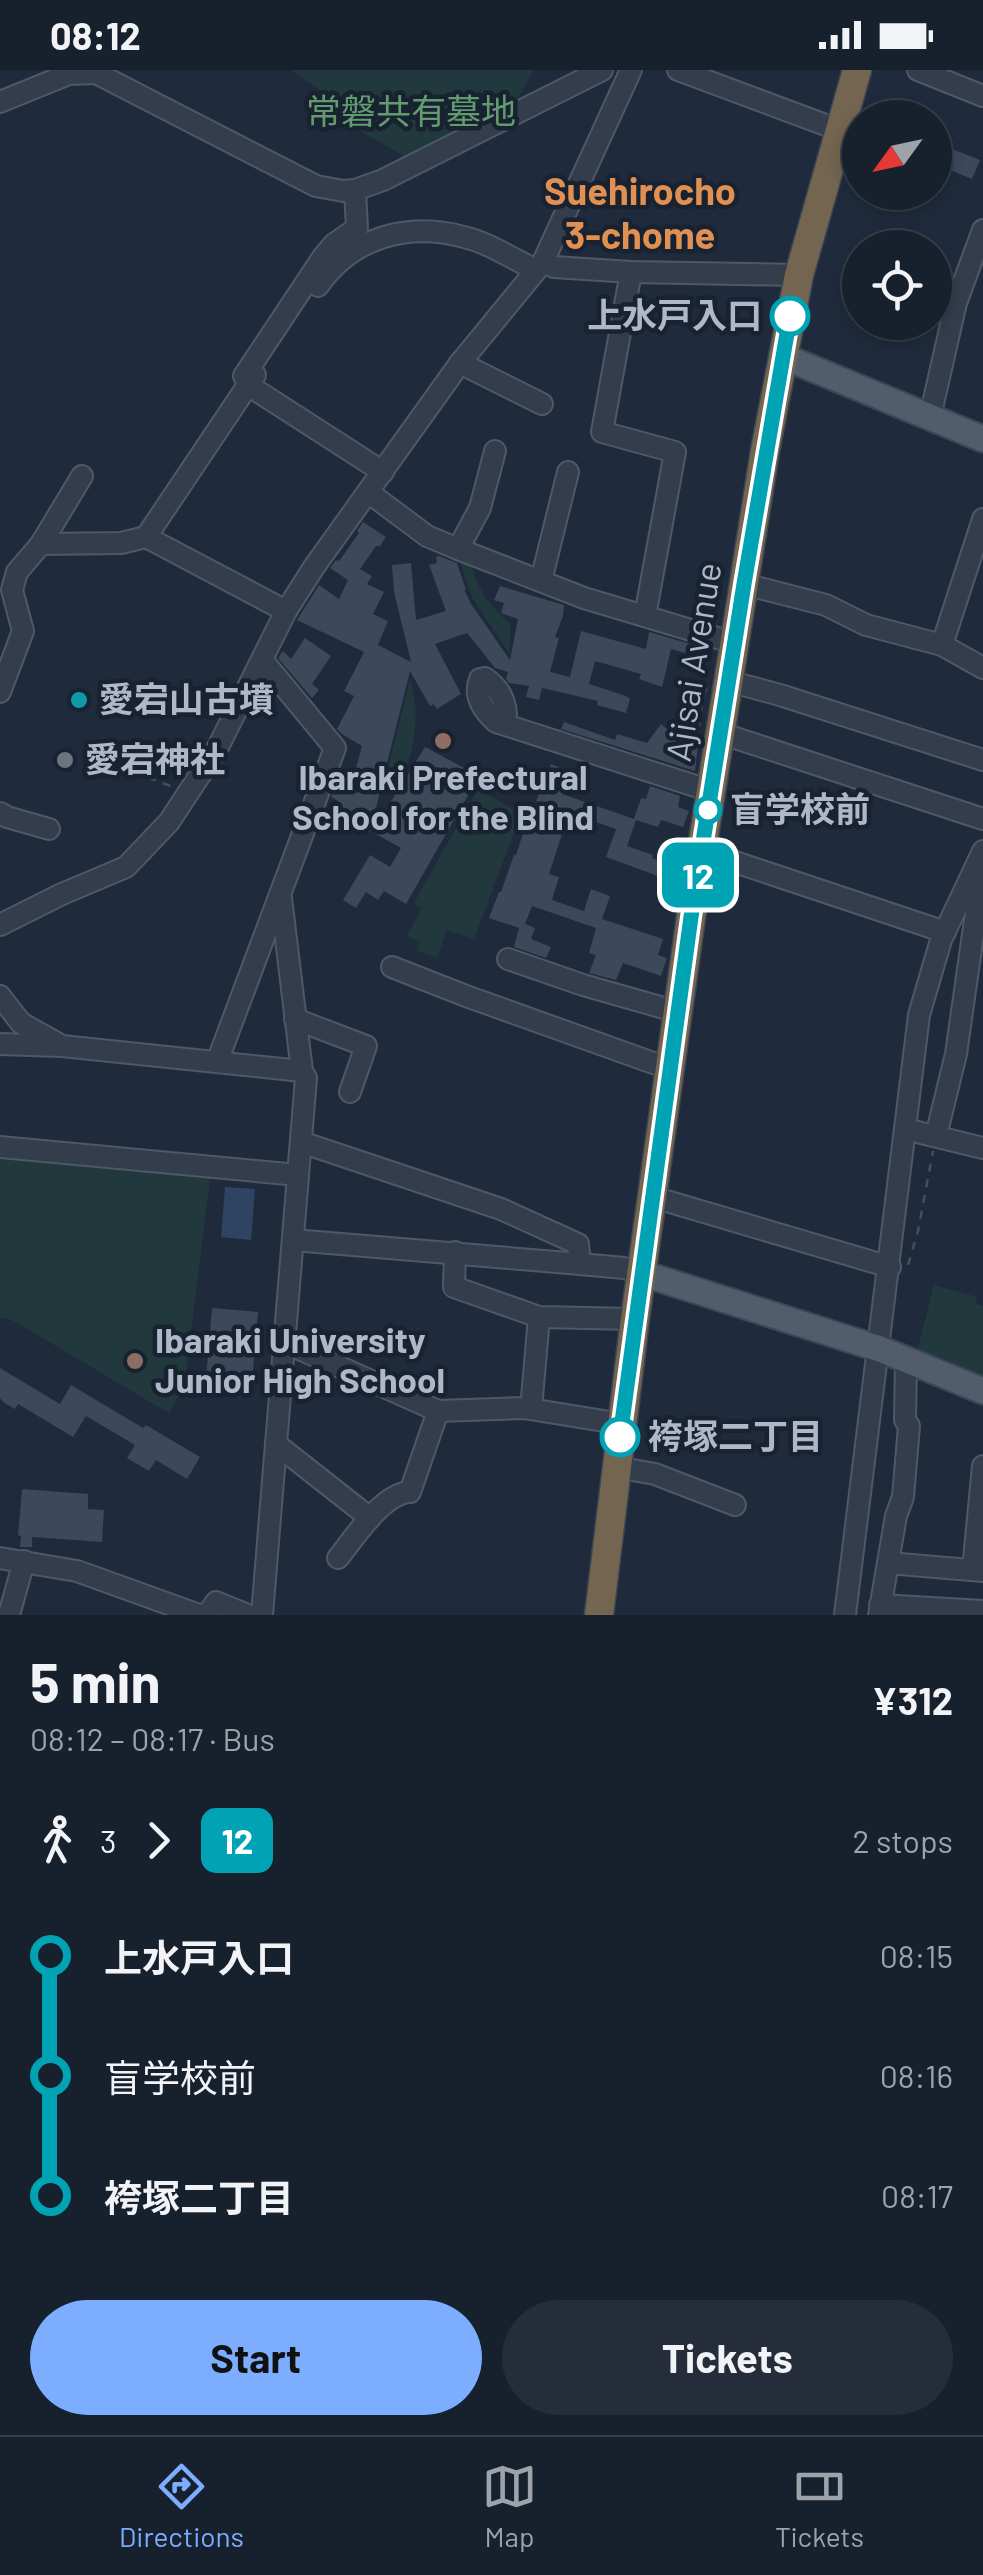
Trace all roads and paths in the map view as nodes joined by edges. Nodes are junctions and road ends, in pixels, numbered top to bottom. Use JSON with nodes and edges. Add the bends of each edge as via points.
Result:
{"nodes":[{"id":1,"x":602,"y":70,"type":"edge"},
{"id":2,"x":631,"y":70,"type":"edge"},
{"id":3,"x":678,"y":70,"type":"edge"},
{"id":4,"x":857,"y":70,"type":"edge"},
{"id":5,"x":918,"y":70,"type":"edge"},
{"id":6,"x":962,"y":78,"type":"edge"},
{"id":7,"x":983,"y":96,"type":"edge"},
{"id":8,"x":0,"y":102,"type":"edge"},
{"id":9,"x":839,"y":130,"type":"junction"},
{"id":10,"x":355,"y":190,"type":"junction"},
{"id":11,"x":983,"y":230,"type":"edge"},
{"id":12,"x":540,"y":266,"type":"junction"},
{"id":13,"x":977,"y":267,"type":"edge"},
{"id":14,"x":631,"y":272,"type":"junction"},
{"id":15,"x":799,"y":275,"type":"junction"},
{"id":16,"x":782,"y":356,"type":"junction"},
{"id":17,"x":460,"y":363,"type":"junction"},
{"id":18,"x":248,"y":385,"type":"junction"},
{"id":19,"x":542,"y":404,"type":"dead end"},
{"id":20,"x":930,"y":417,"type":"junction"},
{"id":21,"x":983,"y":439,"type":"edge"},
{"id":22,"x":494,"y":451,"type":"dead end"},
{"id":23,"x":383,"y":472,"type":"junction"},
{"id":24,"x":568,"y":472,"type":"dead end"},
{"id":25,"x":82,"y":476,"type":"dead end"},
{"id":26,"x":368,"y":492,"type":"junction"},
{"id":27,"x":983,"y":519,"type":"edge"},
{"id":28,"x":146,"y":538,"type":"junction"},
{"id":29,"x":41,"y":544,"type":"junction"},
{"id":30,"x":458,"y":549,"type":"junction"},
{"id":31,"x":7,"y":581,"type":"edge"},
{"id":32,"x":541,"y":581,"type":"junction"},
{"id":33,"x":744,"y":584,"type":"junction"},
{"id":34,"x":286,"y":611,"type":"junction"},
{"id":35,"x":645,"y":616,"type":"junction"},
{"id":36,"x":734,"y":642,"type":"junction"},
{"id":37,"x":942,"y":646,"type":"junction"},
{"id":38,"x":263,"y":661,"type":"junction"},
{"id":39,"x":983,"y":668,"type":"edge"},
{"id":40,"x":728,"y":681,"type":"junction"},
{"id":41,"x":0,"y":692,"type":"edge"},
{"id":42,"x":500,"y":722,"type":"dead end"},
{"id":43,"x":720,"y":733,"type":"junction"},
{"id":44,"x":88,"y":755,"type":"dead end"},
{"id":45,"x":983,"y":760,"type":"edge"},
{"id":46,"x":712,"y":792,"type":"junction"},
{"id":47,"x":188,"y":794,"type":"junction"},
{"id":48,"x":0,"y":812,"type":"edge"},
{"id":49,"x":983,"y":819,"type":"edge"},
{"id":50,"x":49,"y":829,"type":"dead end"},
{"id":51,"x":702,"y":851,"type":"junction"},
{"id":52,"x":981,"y":858,"type":"edge"},
{"id":53,"x":280,"y":898,"type":"junction"},
{"id":54,"x":0,"y":925,"type":"edge"},
{"id":55,"x":945,"y":932,"type":"junction"},
{"id":56,"x":976,"y":951,"type":"edge"},
{"id":57,"x":508,"y":959,"type":"dead end"},
{"id":58,"x":392,"y":966,"type":"dead end"},
{"id":59,"x":974,"y":980,"type":"edge"},
{"id":60,"x":0,"y":996,"type":"edge"},
{"id":61,"x":678,"y":1012,"type":"junction"},
{"id":62,"x":295,"y":1019,"type":"junction"},
{"id":63,"x":0,"y":1044,"type":"edge"},
{"id":64,"x":62,"y":1046,"type":"junction"},
{"id":65,"x":218,"y":1062,"type":"junction"},
{"id":66,"x":670,"y":1069,"type":"junction"},
{"id":67,"x":304,"y":1074,"type":"junction"},
{"id":68,"x":350,"y":1092,"type":"dead end"},
{"id":69,"x":905,"y":1129,"type":"junction"},
{"id":70,"x":936,"y":1136,"type":"junction"},
{"id":71,"x":301,"y":1142,"type":"junction"},
{"id":72,"x":0,"y":1147,"type":"edge"},
{"id":73,"x":983,"y":1148,"type":"edge"},
{"id":74,"x":298,"y":1175,"type":"junction"},
{"id":75,"x":653,"y":1197,"type":"junction"},
{"id":76,"x":293,"y":1240,"type":"junction"},
{"id":77,"x":455,"y":1252,"type":"junction"},
{"id":78,"x":580,"y":1264,"type":"junction"},
{"id":79,"x":898,"y":1268,"type":"junction"},
{"id":80,"x":641,"y":1273,"type":"junction"},
{"id":81,"x":539,"y":1317,"type":"junction"},
{"id":82,"x":635,"y":1318,"type":"junction"},
{"id":83,"x":284,"y":1342,"type":"junction"},
{"id":84,"x":880,"y":1350,"type":"junction"},
{"id":85,"x":906,"y":1360,"type":"junction"},
{"id":86,"x":983,"y":1391,"type":"edge"},
{"id":87,"x":531,"y":1409,"type":"junction"},
{"id":88,"x":438,"y":1411,"type":"junction"},
{"id":89,"x":622,"y":1424,"type":"junction"},
{"id":90,"x":276,"y":1444,"type":"junction"},
{"id":91,"x":983,"y":1466,"type":"edge"},
{"id":92,"x":616,"y":1467,"type":"junction"},
{"id":93,"x":735,"y":1504,"type":"dead end"},
{"id":94,"x":370,"y":1518,"type":"junction"},
{"id":95,"x":0,"y":1558,"type":"edge"},
{"id":96,"x":338,"y":1558,"type":"dead end"},
{"id":97,"x":24,"y":1562,"type":"junction"},
{"id":98,"x":888,"y":1563,"type":"junction"},
{"id":99,"x":978,"y":1570,"type":"edge"},
{"id":100,"x":879,"y":1610,"type":"edge"},
{"id":101,"x":983,"y":1612,"type":"edge"},
{"id":102,"x":9,"y":1615,"type":"edge"},
{"id":103,"x":199,"y":1615,"type":"edge"},
{"id":104,"x":207,"y":1615,"type":"edge"},
{"id":105,"x":248,"y":1615,"type":"edge"},
{"id":106,"x":262,"y":1615,"type":"edge"},
{"id":107,"x":600,"y":1615,"type":"edge"},
{"id":108,"x":845,"y":1615,"type":"edge"}],
"edges":[{"from":1,"to":10,"type":"street"},
{"from":2,"to":12,"type":"street"},
{"from":3,"to":9,"type":"street"},
{"from":4,"to":9,"type":"highway","name":"Ajisai Avenue"},
{"from":5,"to":6,"type":"street"},
{"from":6,"to":7,"type":"street"},
{"from":8,"to":10,"type":"street","via":[[69,74],[96,73],[316,186]]},
{"from":9,"to":15,"type":"highway","name":"Ajisai Avenue"},
{"from":10,"to":18,"type":"street","via":[[357,228],[334,244],[307,279],[244,376]]},
{"from":11,"to":13,"type":"street"},
{"from":12,"to":14,"type":"street"},
{"from":12,"to":17,"type":"street"},
{"from":12,"to":18,"type":"street","via":[[427,230],[373,240],[329,270]]},
{"from":13,"to":20,"type":"street","via":[[956,303]]},
{"from":14,"to":15,"type":"street"},
{"from":14,"to":35,"type":"street","via":[[602,432],[675,452]]},
{"from":15,"to":16,"type":"highway","name":"Ajisai Avenue"},
{"from":16,"to":20,"type":"main road"},
{"from":16,"to":33,"type":"highway","name":"Ajisai Avenue"},
{"from":17,"to":19,"type":"street"},
{"from":17,"to":23,"type":"street"},
{"from":18,"to":23,"type":"street"},
{"from":18,"to":28,"type":"street"},
{"from":20,"to":21,"type":"main road"},
{"from":22,"to":30,"type":"street","via":[[480,508]]},
{"from":23,"to":26,"type":"street"},
{"from":24,"to":32,"type":"street"},
{"from":25,"to":29,"type":"street"},
{"from":26,"to":30,"type":"street","via":[[427,536]]},
{"from":26,"to":34,"type":"street"},
{"from":27,"to":37,"type":"street"},
{"from":28,"to":29,"type":"street"},
{"from":28,"to":34,"type":"street"},
{"from":29,"to":31,"type":"street"},
{"from":30,"to":32,"type":"street"},
{"from":31,"to":41,"type":"street","via":[[23,631]]},
{"from":32,"to":35,"type":"street"},
{"from":33,"to":36,"type":"highway","name":"Ajisai Avenue"},
{"from":33,"to":37,"type":"street"},
{"from":34,"to":38,"type":"street"},
{"from":35,"to":36,"type":"street"},
{"from":36,"to":40,"type":"highway","name":"Ajisai Avenue"},
{"from":37,"to":39,"type":"street"},
{"from":38,"to":47,"type":"street"},
{"from":38,"to":53,"type":"street","via":[[335,748]]},
{"from":40,"to":43,"type":"highway","name":"Ajisai Avenue"},
{"from":40,"to":45,"type":"street"},
{"from":42,"to":46,"type":"street"},
{"from":43,"to":46,"type":"highway","name":"Ajisai Avenue"},
{"from":43,"to":49,"type":"street"},
{"from":44,"to":47,"type":"path"},
{"from":46,"to":51,"type":"highway","name":"Ajisai Avenue"},
{"from":47,"to":54,"type":"street","via":[[126,867]]},
{"from":48,"to":50,"type":"street"},
{"from":51,"to":55,"type":"street"},
{"from":51,"to":61,"type":"highway","name":"Ajisai Avenue"},
{"from":52,"to":55,"type":"street"},
{"from":52,"to":56,"type":"street"},
{"from":53,"to":62,"type":"street"},
{"from":53,"to":65,"type":"street"},
{"from":55,"to":69,"type":"street","via":[[919,1016]]},
{"from":56,"to":59,"type":"street"},
{"from":57,"to":61,"type":"street"},
{"from":58,"to":66,"type":"street"},
{"from":59,"to":70,"type":"street"},
{"from":60,"to":64,"type":"street","via":[[21,1023]]},
{"from":61,"to":66,"type":"highway","name":"Ajisai Avenue"},
{"from":62,"to":67,"type":"street"},
{"from":62,"to":68,"type":"street","via":[[366,1046]]},
{"from":63,"to":64,"type":"street"},
{"from":64,"to":65,"type":"street"},
{"from":65,"to":67,"type":"street"},
{"from":66,"to":75,"type":"highway","name":"Ajisai Avenue"},
{"from":67,"to":71,"type":"street"},
{"from":69,"to":70,"type":"street"},
{"from":69,"to":79,"type":"street"},
{"from":70,"to":73,"type":"street"},
{"from":70,"to":79,"type":"path","via":[[918,1231]]},
{"from":71,"to":74,"type":"street"},
{"from":71,"to":78,"type":"street","via":[[500,1209],[578,1244]]},
{"from":72,"to":74,"type":"street"},
{"from":74,"to":76,"type":"street"},
{"from":75,"to":79,"type":"street"},
{"from":75,"to":80,"type":"highway","name":"Ajisai Avenue"},
{"from":76,"to":77,"type":"street"},
{"from":76,"to":83,"type":"street"},
{"from":77,"to":78,"type":"street"},
{"from":77,"to":81,"type":"street","via":[[454,1287]]},
{"from":78,"to":80,"type":"street"},
{"from":79,"to":84,"type":"street"},
{"from":80,"to":82,"type":"highway"},
{"from":80,"to":84,"type":"main road"},
{"from":81,"to":82,"type":"street"},
{"from":81,"to":87,"type":"street"},
{"from":82,"to":89,"type":"highway"},
{"from":83,"to":88,"type":"street"},
{"from":83,"to":90,"type":"street"},
{"from":84,"to":85,"type":"main road"},
{"from":84,"to":108,"type":"street"},
{"from":85,"to":86,"type":"main road"},
{"from":85,"to":98,"type":"street","via":[[910,1426]]},
{"from":87,"to":88,"type":"street"},
{"from":87,"to":89,"type":"street"},
{"from":88,"to":94,"type":"street","via":[[410,1492],[399,1492]]},
{"from":89,"to":92,"type":"highway"},
{"from":90,"to":94,"type":"street"},
{"from":90,"to":106,"type":"street"},
{"from":91,"to":99,"type":"street"},
{"from":92,"to":93,"type":"street"},
{"from":92,"to":107,"type":"highway"},
{"from":94,"to":96,"type":"street"},
{"from":95,"to":97,"type":"street"},
{"from":97,"to":102,"type":"street"},
{"from":97,"to":103,"type":"street","via":[[77,1571]]},
{"from":98,"to":99,"type":"street"},
{"from":98,"to":100,"type":"street"},
{"from":100,"to":101,"type":"street"},
{"from":104,"to":105,"type":"street","via":[[216,1602]]}]}
